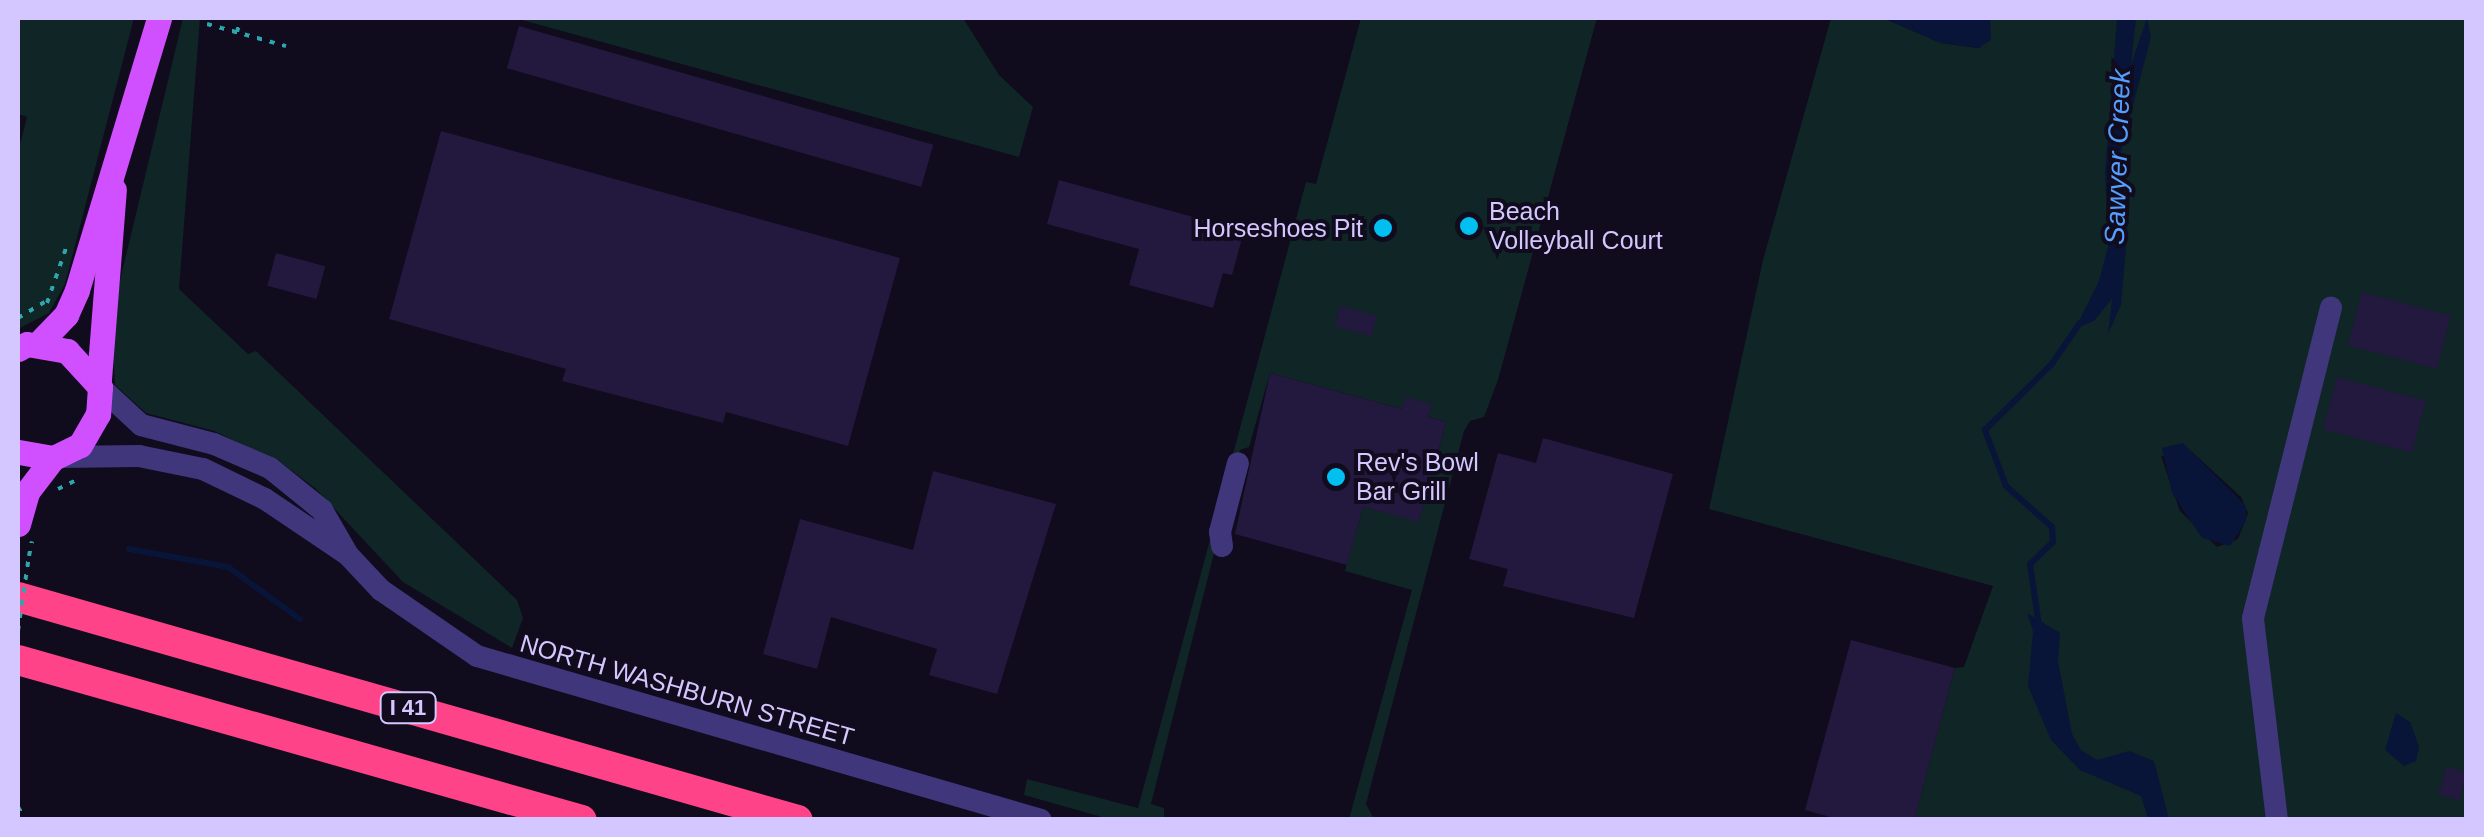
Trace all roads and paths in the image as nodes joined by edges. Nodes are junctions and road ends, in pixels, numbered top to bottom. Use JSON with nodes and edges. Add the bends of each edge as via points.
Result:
{"nodes":[{"id":1,"x":159,"y":18,"type":"edge"},
{"id":2,"x":241,"y":18,"type":"edge"},
{"id":3,"x":207,"y":24,"type":"dead end"},
{"id":4,"x":237,"y":32,"type":"junction"},
{"id":5,"x":286,"y":46,"type":"dead end"},
{"id":6,"x":114,"y":180,"type":"junction"},
{"id":7,"x":59,"y":256,"type":"dead end"},
{"id":8,"x":45,"y":302,"type":"junction"},
{"id":9,"x":53,"y":307,"type":"dead end"},
{"id":10,"x":2331,"y":308,"type":"dead end"},
{"id":11,"x":18,"y":318,"type":"edge"},
{"id":12,"x":25,"y":346,"type":"edge"},
{"id":13,"x":99,"y":383,"type":"junction"},
{"id":14,"x":18,"y":452,"type":"edge"},
{"id":15,"x":56,"y":458,"type":"junction"},
{"id":16,"x":1238,"y":464,"type":"dead end"},
{"id":17,"x":100,"y":478,"type":"dead end"},
{"id":18,"x":49,"y":498,"type":"dead end"},
{"id":19,"x":25,"y":530,"type":"edge"},
{"id":20,"x":1222,"y":546,"type":"dead end"},
{"id":21,"x":348,"y":555,"type":"junction"},
{"id":22,"x":18,"y":597,"type":"edge"},
{"id":23,"x":18,"y":631,"type":"edge"},
{"id":24,"x":18,"y":660,"type":"edge"},
{"id":25,"x":18,"y":807,"type":"edge"},
{"id":26,"x":26,"y":820,"type":"edge"},
{"id":27,"x":582,"y":820,"type":"edge"},
{"id":28,"x":798,"y":820,"type":"edge"},
{"id":29,"x":1042,"y":820,"type":"edge"},
{"id":30,"x":2278,"y":820,"type":"edge"}],
"edges":[{"from":1,"to":6,"type":"main road"},
{"from":2,"to":4,"type":"path"},
{"from":3,"to":4,"type":"path"},
{"from":4,"to":5,"type":"path"},
{"from":6,"to":12,"type":"main road","via":[[72,305]]},
{"from":6,"to":13,"type":"main road"},
{"from":7,"to":8,"type":"path"},
{"from":8,"to":9,"type":"path"},
{"from":8,"to":11,"type":"path"},
{"from":10,"to":30,"type":"street","via":[[2253,618]]},
{"from":12,"to":13,"type":"main road","via":[[67,351]]},
{"from":13,"to":15,"type":"main road","via":[[90,432]]},
{"from":13,"to":21,"type":"street","name":"NORTH WASHBURN STREET","via":[[141,425],[214,444],[270,468],[322,510]]},
{"from":14,"to":15,"type":"main road"},
{"from":15,"to":19,"type":"main road","via":[[27,492]]},
{"from":15,"to":21,"type":"street","name":"NORTH WASHBURN STREET","via":[[139,456],[203,469],[265,499]]},
{"from":16,"to":20,"type":"street"},
{"from":17,"to":18,"type":"path","via":[[71,482]]},
{"from":19,"to":23,"type":"path","bridge":true,"via":[[29,556]]},
{"from":21,"to":29,"type":"street","name":"NORTH WASHBURN STREET","via":[[404,609],[494,662]]},
{"from":22,"to":28,"type":"highway","number":"I 41"},
{"from":24,"to":27,"type":"highway","number":"I 41"},
{"from":25,"to":26,"type":"path"}]}
